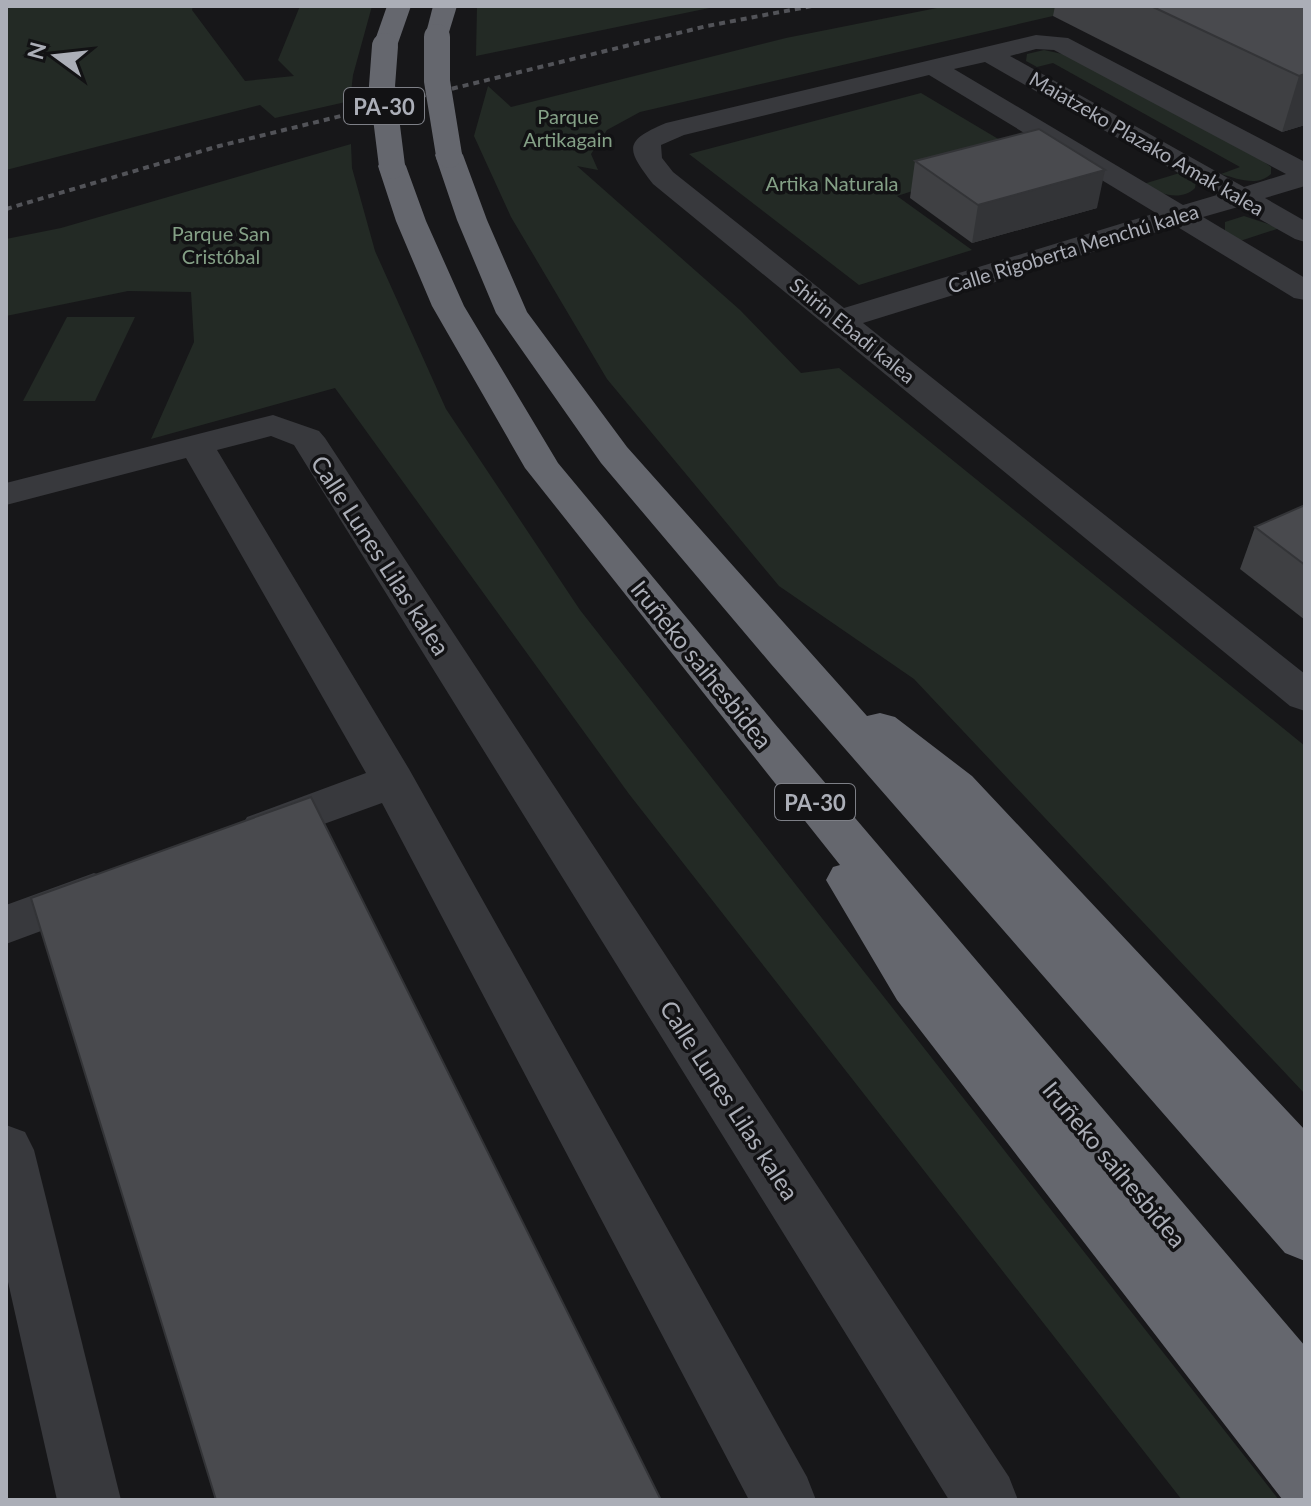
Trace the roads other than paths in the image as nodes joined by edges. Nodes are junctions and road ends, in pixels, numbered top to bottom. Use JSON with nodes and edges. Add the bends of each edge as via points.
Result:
{"nodes":[{"id":1,"x":399,"y":6,"type":"edge"},
{"id":2,"x":445,"y":6,"type":"edge"},
{"id":3,"x":989,"y":54,"type":"junction"},
{"id":4,"x":934,"y":68,"type":"junction"},
{"id":5,"x":1305,"y":175,"type":"edge"},
{"id":6,"x":1240,"y":197,"type":"junction"},
{"id":7,"x":1178,"y":216,"type":"junction"},
{"id":8,"x":1305,"y":233,"type":"edge"},
{"id":9,"x":1305,"y":291,"type":"edge"},
{"id":10,"x":841,"y":319,"type":"junction"},
{"id":11,"x":197,"y":446,"type":"junction"},
{"id":12,"x":6,"y":494,"type":"edge"},
{"id":13,"x":786,"y":654,"type":"junction"},
{"id":14,"x":1305,"y":696,"type":"edge"},
{"id":15,"x":760,"y":735,"type":"junction"},
{"id":16,"x":393,"y":781,"type":"junction"},
{"id":17,"x":229,"y":842,"type":"edge"},
{"id":18,"x":140,"y":875,"type":"edge"},
{"id":19,"x":6,"y":925,"type":"edge"},
{"id":20,"x":6,"y":1150,"type":"edge"},
{"id":21,"x":1305,"y":1169,"type":"edge"},
{"id":22,"x":1305,"y":1234,"type":"edge"},
{"id":23,"x":1305,"y":1394,"type":"edge"},
{"id":24,"x":1305,"y":1476,"type":"edge"},
{"id":25,"x":89,"y":1500,"type":"edge"},
{"id":26,"x":784,"y":1500,"type":"edge"},
{"id":27,"x":986,"y":1500,"type":"edge"}],
"edges":[{"from":1,"to":15,"type":"highway","name":"Iruñeko saihesbidea","number":"PA-30","bridge":true,"via":[[385,46],[382,86],[392,166],[448,306],[543,468]]},
{"from":2,"to":13,"type":"highway","number":"PA-30","bridge":true,"via":[[437,37],[437,81],[449,155],[512,313],[614,455]]},
{"from":3,"to":4,"type":"street","name":"Maiatzeko Plazako Amak kalea"},
{"from":3,"to":5,"type":"street","name":"Maiatzeko Plazako Amak kalea","via":[[1036,42],[1059,43]]},
{"from":3,"to":6,"type":"street","name":"Maiatzeko Plazako Amak kalea"},
{"from":4,"to":7,"type":"street","name":"Maiatzeko Plazako Amak kalea"},
{"from":4,"to":10,"type":"street","name":"Shirin Ebadi kalea","via":[[675,129],[647,141],[648,159],[663,178]]},
{"from":5,"to":6,"type":"street","name":"Calle Rigoberta Menchú kalea"},
{"from":6,"to":7,"type":"street","name":"Calle Rigoberta Menchú kalea"},
{"from":6,"to":8,"type":"street","name":"Maiatzeko Plazako Amak kalea"},
{"from":7,"to":9,"type":"street","name":"Maiatzeko Plazako Amak kalea"},
{"from":7,"to":10,"type":"street","name":"Calle Rigoberta Menchú kalea"},
{"from":10,"to":14,"type":"street","name":"Shirin Ebadi kalea"},
{"from":11,"to":12,"type":"street","name":"Calle Lunes Lilas kalea"},
{"from":11,"to":16,"type":"street"},
{"from":11,"to":27,"type":"street","name":"Calle Lunes Lilas kalea","via":[[273,425],[307,438]]},
{"from":13,"to":21,"type":"highway","via":[[956,788]]},
{"from":13,"to":22,"type":"highway","number":"PA-30"},
{"from":15,"to":23,"type":"highway","name":"Iruñeko saihesbidea","number":"PA-30"},
{"from":15,"to":24,"type":"highway","via":[[915,985]]},
{"from":16,"to":17,"type":"street"},
{"from":16,"to":26,"type":"street"},
{"from":18,"to":19,"type":"street"},
{"from":20,"to":25,"type":"street"}]}
